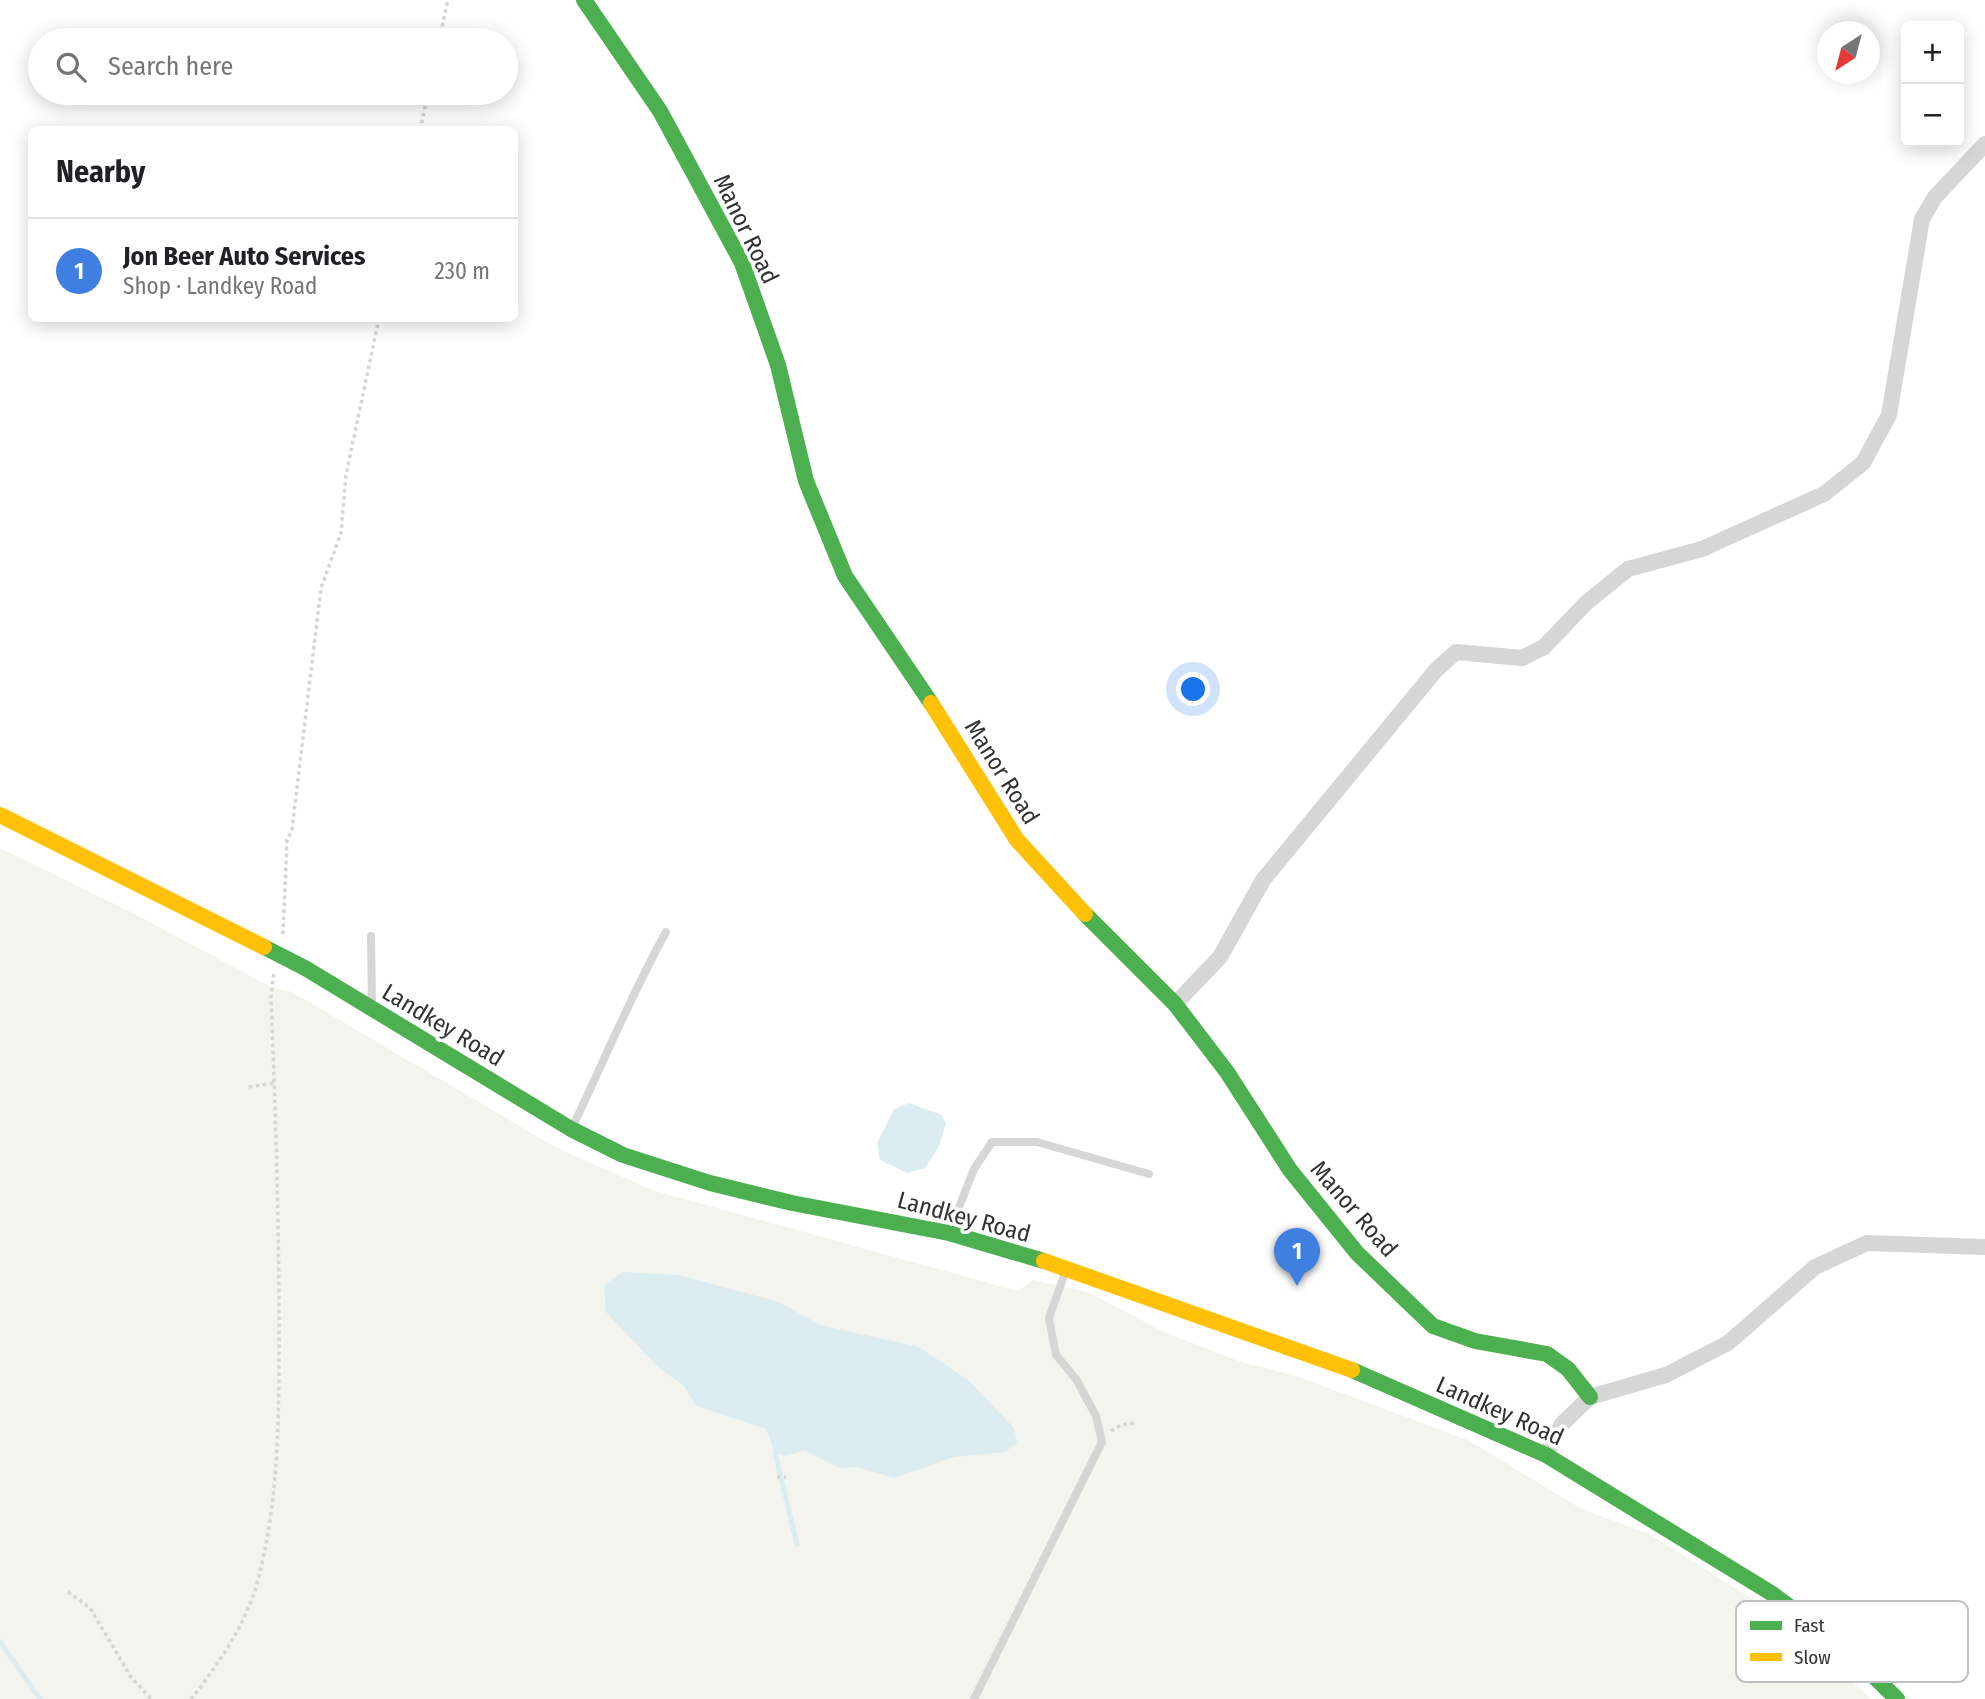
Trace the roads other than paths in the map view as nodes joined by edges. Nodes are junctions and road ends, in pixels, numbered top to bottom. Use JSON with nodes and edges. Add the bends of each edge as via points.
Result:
{"nodes":[{"id":1,"x":584,"y":0,"type":"edge"},
{"id":2,"x":1985,"y":144,"type":"edge"},
{"id":3,"x":0,"y":815,"type":"edge"},
{"id":4,"x":666,"y":932,"type":"dead end"},
{"id":5,"x":371,"y":936,"type":"dead end"},
{"id":6,"x":1175,"y":1004,"type":"junction"},
{"id":7,"x":372,"y":1009,"type":"junction"},
{"id":8,"x":571,"y":1129,"type":"junction"},
{"id":9,"x":1149,"y":1174,"type":"dead end"},
{"id":10,"x":949,"y":1233,"type":"junction"},
{"id":11,"x":1985,"y":1247,"type":"edge"},
{"id":12,"x":1066,"y":1268,"type":"junction"},
{"id":13,"x":1590,"y":1397,"type":"junction"},
{"id":14,"x":1546,"y":1455,"type":"junction"},
{"id":15,"x":1783,"y":1601,"type":"edge"},
{"id":16,"x":1880,"y":1682,"type":"edge"},
{"id":17,"x":974,"y":1699,"type":"edge"},
{"id":18,"x":1897,"y":1699,"type":"edge"}],
"edges":[{"from":1,"to":6,"type":"street","name":"Manor Road","via":[[660,111],[742,263],[778,365],[806,481],[845,576],[1017,841]]},
{"from":2,"to":6,"type":"street","via":[[1935,197],[1922,219],[1889,415],[1863,463],[1824,494],[1714,544],[1628,569],[1586,603],[1544,647],[1522,658],[1456,652],[1436,670],[1263,880],[1220,957]]},
{"from":3,"to":7,"type":"street","name":"Landkey Road","via":[[278,954]]},
{"from":4,"to":8,"type":"lane"},
{"from":5,"to":7,"type":"lane"},
{"from":6,"to":13,"type":"street","name":"Manor Road","via":[[1227,1072],[1290,1170],[1357,1253],[1433,1326],[1475,1341],[1547,1354],[1568,1369]]},
{"from":7,"to":8,"type":"street","name":"Landkey Road"},
{"from":8,"to":10,"type":"street","name":"Landkey Road","via":[[623,1155],[710,1183]]},
{"from":9,"to":10,"type":"lane","via":[[1037,1142],[992,1142],[974,1169]]},
{"from":10,"to":12,"type":"street","name":"Landkey Road"},
{"from":11,"to":13,"type":"street","via":[[1867,1243],[1815,1267],[1728,1343],[1666,1375]]},
{"from":12,"to":14,"type":"street","name":"Landkey Road","via":[[1325,1358]]},
{"from":12,"to":17,"type":"lane","via":[[1049,1318],[1056,1355],[1076,1379],[1096,1416],[1102,1441]]},
{"from":13,"to":14,"type":"street","via":[[1562,1424]]},
{"from":14,"to":15,"type":"street","name":"Landkey Road"},
{"from":16,"to":18,"type":"street","name":"Landkey Road"}]}
